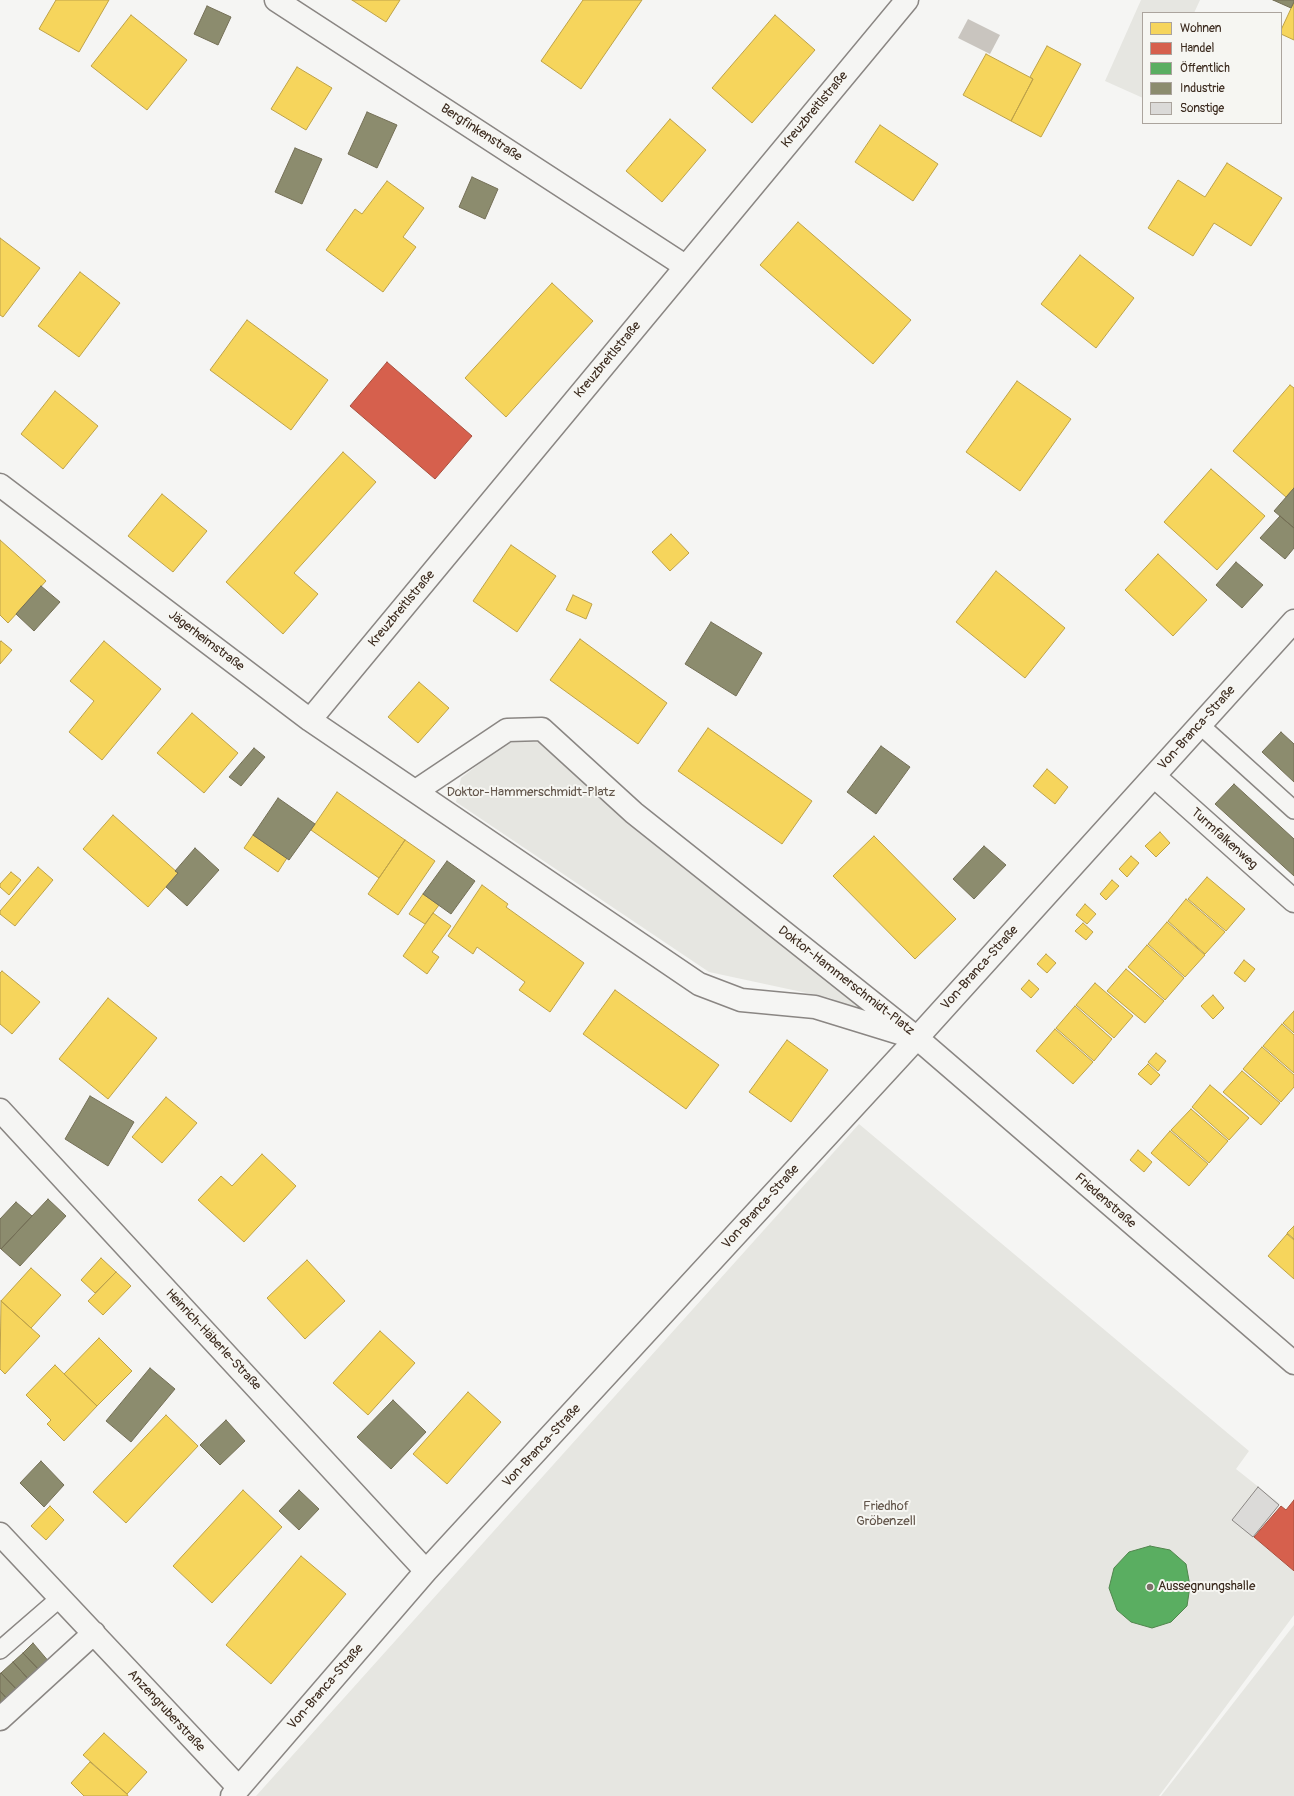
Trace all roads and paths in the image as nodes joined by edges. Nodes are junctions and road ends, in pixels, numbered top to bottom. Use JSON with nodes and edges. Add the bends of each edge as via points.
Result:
{"nodes":[{"id":1,"x":276,"y":0,"type":"edge"},
{"id":2,"x":907,"y":0,"type":"edge"},
{"id":3,"x":685,"y":266,"type":"junction"},
{"id":4,"x":0,"y":486,"type":"edge"},
{"id":5,"x":1294,"y":622,"type":"edge"},
{"id":6,"x":310,"y":720,"type":"junction"},
{"id":7,"x":1200,"y":726,"type":"junction"},
{"id":8,"x":1154,"y":776,"type":"junction"},
{"id":9,"x":416,"y":791,"type":"junction"},
{"id":10,"x":1294,"y":810,"type":"edge"},
{"id":11,"x":1294,"y":901,"type":"edge"},
{"id":12,"x":917,"y":1038,"type":"junction"},
{"id":13,"x":0,"y":1110,"type":"edge"},
{"id":14,"x":1294,"y":1364,"type":"edge"},
{"id":15,"x":2,"y":1540,"type":"edge"},
{"id":16,"x":426,"y":1571,"type":"junction"},
{"id":17,"x":60,"y":1598,"type":"junction"},
{"id":18,"x":94,"y":1633,"type":"junction"},
{"id":19,"x":0,"y":1650,"type":"edge"},
{"id":20,"x":0,"y":1718,"type":"edge"},
{"id":21,"x":235,"y":1792,"type":"edge"}],
"edges":[{"from":1,"to":3,"type":"street","name":"Bergfinkenstraße"},
{"from":2,"to":3,"type":"street","name":"Kreuzbreitlstraße"},
{"from":3,"to":6,"type":"street","name":"Kreuzbreitlstraße"},
{"from":4,"to":6,"type":"street","name":"Jägerheimstraße"},
{"from":5,"to":7,"type":"street","name":"Von-Branca-Straße"},
{"from":6,"to":9,"type":"street","name":"Jägerheimstraße"},
{"from":7,"to":8,"type":"street","name":"Von-Branca-Straße"},
{"from":7,"to":10,"type":"lane"},
{"from":8,"to":11,"type":"street","name":"Turmfalkenweg"},
{"from":8,"to":12,"type":"street","name":"Von-Branca-Straße"},
{"from":9,"to":12,"type":"street","name":"Doktor-Hammerschmidt-Platz","via":[[699,984],[741,1000],[814,1007]]},
{"from":9,"to":12,"type":"street","name":"Doktor-Hammerschmidt-Platz","via":[[507,730],[542,729],[634,813]]},
{"from":12,"to":14,"type":"street","name":"Friedenstraße"},
{"from":12,"to":16,"type":"street","name":"Von-Branca-Straße"},
{"from":13,"to":16,"type":"street","name":"Heinrich-Häberle-Straße"},
{"from":15,"to":17,"type":"street","name":"Anzengruberstraße"},
{"from":16,"to":21,"type":"street","name":"Von-Branca-Straße"},
{"from":17,"to":18,"type":"street","name":"Anzengruberstraße"},
{"from":17,"to":19,"type":"lane"},
{"from":18,"to":20,"type":"street"},
{"from":18,"to":21,"type":"street","name":"Anzengruberstraße"}]}
